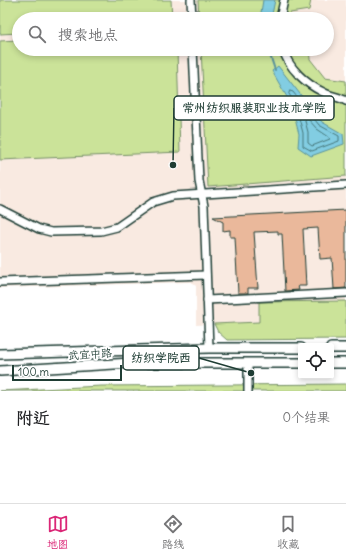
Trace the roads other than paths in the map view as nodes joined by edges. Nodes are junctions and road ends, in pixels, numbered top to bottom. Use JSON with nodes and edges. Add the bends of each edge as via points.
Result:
{"nodes":[{"id":1,"x":191,"y":0,"type":"edge"},
{"id":2,"x":284,"y":0,"type":"edge"},
{"id":3,"x":192,"y":12,"type":"edge"},
{"id":4,"x":281,"y":12,"type":"edge"},
{"id":5,"x":193,"y":56,"type":"edge"},
{"id":6,"x":286,"y":56,"type":"edge"},
{"id":7,"x":346,"y":101,"type":"edge"},
{"id":8,"x":346,"y":185,"type":"edge"},
{"id":9,"x":201,"y":193,"type":"junction"},
{"id":10,"x":0,"y":209,"type":"edge"},
{"id":11,"x":206,"y":275,"type":"junction"},
{"id":12,"x":0,"y":282,"type":"edge"},
{"id":13,"x":346,"y":293,"type":"edge"},
{"id":14,"x":207,"y":300,"type":"junction"},
{"id":15,"x":209,"y":348,"type":"junction"},
{"id":16,"x":298,"y":348,"type":"edge"},
{"id":17,"x":334,"y":348,"type":"edge"},
{"id":18,"x":346,"y":348,"type":"edge"},
{"id":19,"x":0,"y":354,"type":"edge"},
{"id":20,"x":248,"y":363,"type":"junction"},
{"id":21,"x":298,"y":363,"type":"edge"},
{"id":22,"x":334,"y":363,"type":"edge"},
{"id":23,"x":346,"y":363,"type":"edge"},
{"id":24,"x":0,"y":371,"type":"edge"},
{"id":25,"x":248,"y":391,"type":"edge"}],
"edges":[{"from":1,"to":3,"type":"lane"},
{"from":2,"to":4,"type":"lane"},
{"from":5,"to":9,"type":"lane"},
{"from":6,"to":7,"type":"lane","via":[[292,67],[306,82],[322,92]]},
{"from":8,"to":9,"type":"lane"},
{"from":9,"to":10,"type":"lane","via":[[173,196],[153,202],[117,227],[101,231],[51,232]]},
{"from":9,"to":11,"type":"lane","via":[[204,206]]},
{"from":11,"to":12,"type":"lane"},
{"from":11,"to":14,"type":"lane"},
{"from":13,"to":14,"type":"lane"},
{"from":14,"to":15,"type":"lane"},
{"from":15,"to":16,"type":"main road","name":"武宜中路"},
{"from":15,"to":19,"type":"main road","name":"武宜中路"},
{"from":17,"to":18,"type":"main road"},
{"from":20,"to":21,"type":"main road","name":"武宜中路"},
{"from":20,"to":24,"type":"main road","name":"武宜中路","via":[[131,363]]},
{"from":20,"to":25,"type":"lane"},
{"from":22,"to":23,"type":"main road"}]}
